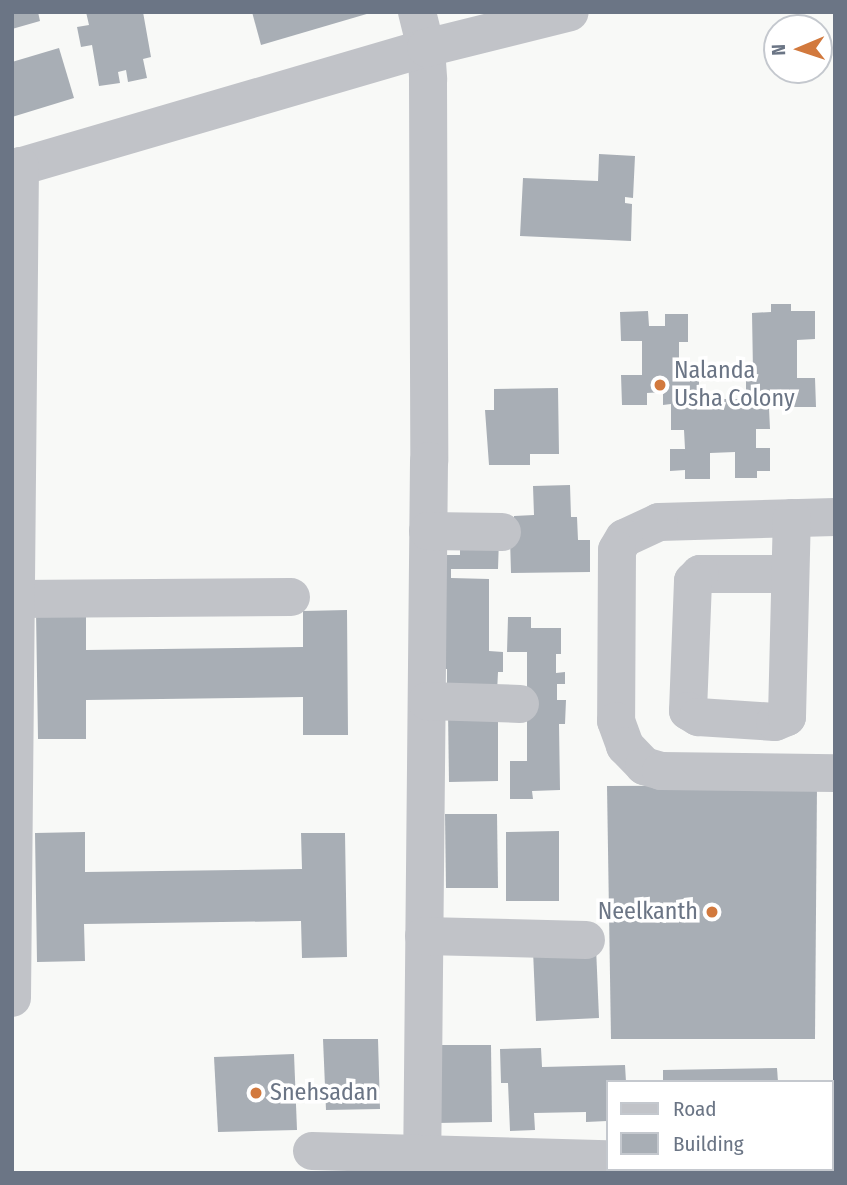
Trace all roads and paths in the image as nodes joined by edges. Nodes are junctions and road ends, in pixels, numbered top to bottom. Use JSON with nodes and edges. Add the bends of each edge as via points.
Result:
{"nodes":[{"id":1,"x":570,"y":12,"type":"edge"},
{"id":2,"x":421,"y":30,"type":"edge"},
{"id":3,"x":16,"y":168,"type":"edge"},
{"id":4,"x":15,"y":440,"type":"edge"},
{"id":5,"x":15,"y":507,"type":"edge"},
{"id":6,"x":835,"y":517,"type":"edge"},
{"id":7,"x":792,"y":518,"type":"junction"},
{"id":8,"x":428,"y":531,"type":"junction"},
{"id":9,"x":502,"y":532,"type":"dead end"},
{"id":10,"x":790,"y":574,"type":"dead end"},
{"id":11,"x":15,"y":582,"type":"edge"},
{"id":12,"x":290,"y":597,"type":"dead end"},
{"id":13,"x":427,"y":701,"type":"junction"},
{"id":14,"x":520,"y":704,"type":"dead end"},
{"id":15,"x":835,"y":773,"type":"edge"},
{"id":16,"x":424,"y":936,"type":"junction"},
{"id":17,"x":586,"y":940,"type":"dead end"},
{"id":18,"x":12,"y":998,"type":"edge"},
{"id":19,"x":312,"y":1151,"type":"dead end"},
{"id":20,"x":606,"y":1160,"type":"edge"},
{"id":21,"x":422,"y":1164,"type":"edge"}],
"edges":[{"from":1,"to":2,"type":"street"},
{"from":2,"to":3,"type":"street"},
{"from":2,"to":8,"type":"street"},
{"from":3,"to":4,"type":"street"},
{"from":4,"to":5,"type":"street"},
{"from":5,"to":11,"type":"street"},
{"from":6,"to":7,"type":"street"},
{"from":7,"to":10,"type":"street"},
{"from":7,"to":15,"type":"street","via":[[659,523],[624,538],[617,550],[617,720],[625,746],[644,766],[661,771]]},
{"from":8,"to":9,"type":"street"},
{"from":8,"to":13,"type":"street"},
{"from":11,"to":12,"type":"street"},
{"from":11,"to":18,"type":"street"},
{"from":13,"to":14,"type":"street"},
{"from":13,"to":16,"type":"street"},
{"from":16,"to":17,"type":"street"},
{"from":16,"to":21,"type":"street"},
{"from":19,"to":21,"type":"street"},
{"from":20,"to":21,"type":"street"}]}
